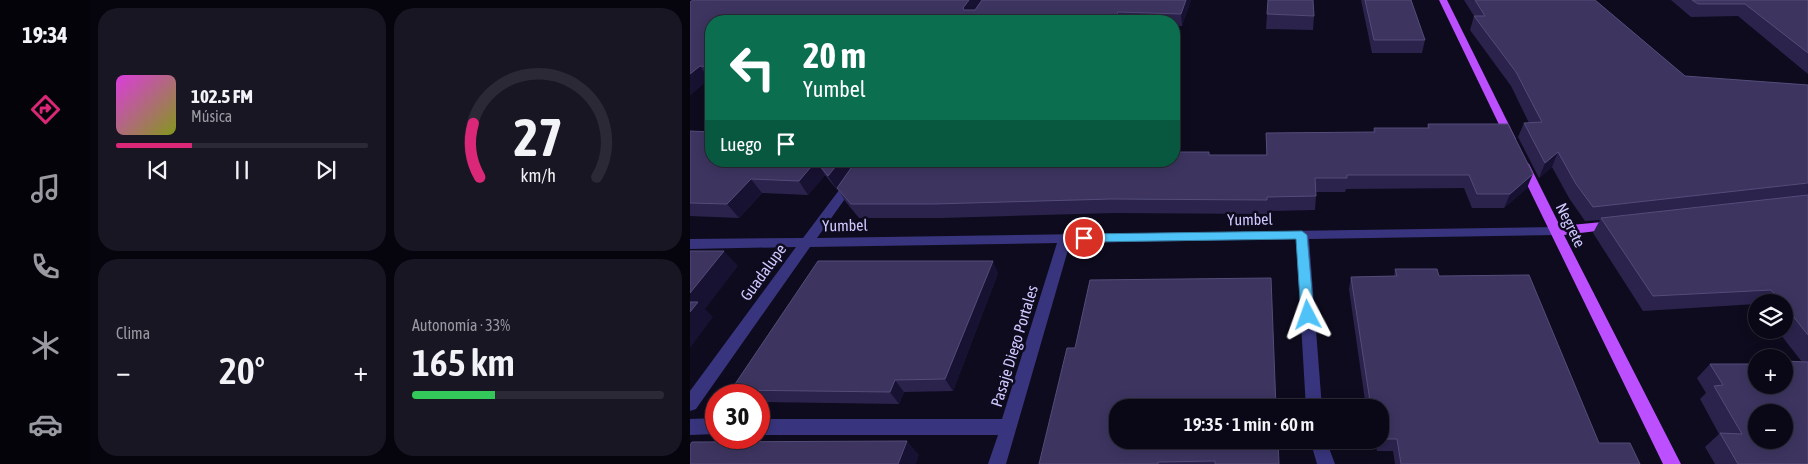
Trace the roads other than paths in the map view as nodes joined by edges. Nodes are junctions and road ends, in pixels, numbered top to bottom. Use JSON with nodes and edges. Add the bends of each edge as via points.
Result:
{"nodes":[{"id":1,"x":1443,"y":0,"type":"edge"},
{"id":2,"x":863,"y":167,"type":"edge"},
{"id":3,"x":1628,"y":223,"type":"edge"},
{"id":4,"x":1556,"y":232,"type":"junction"},
{"id":5,"x":1302,"y":235,"type":"junction"},
{"id":6,"x":1064,"y":238,"type":"junction"},
{"id":7,"x":807,"y":242,"type":"junction"},
{"id":8,"x":690,"y":244,"type":"edge"},
{"id":9,"x":1313,"y":399,"type":"edge"},
{"id":10,"x":690,"y":404,"type":"edge"},
{"id":11,"x":690,"y":426,"type":"edge"},
{"id":12,"x":705,"y":426,"type":"edge"},
{"id":13,"x":770,"y":427,"type":"edge"},
{"id":14,"x":1008,"y":427,"type":"junction"},
{"id":15,"x":1321,"y":449,"type":"edge"},
{"id":16,"x":996,"y":464,"type":"edge"},
{"id":17,"x":1326,"y":464,"type":"edge"},
{"id":18,"x":1672,"y":464,"type":"edge"}],
"edges":[{"from":1,"to":4,"type":"main road","name":"Negrete"},
{"from":2,"to":7,"type":"street","name":"Guadalupe"},
{"from":3,"to":4,"type":"main road","name":"Yumbel"},
{"from":4,"to":5,"type":"street","name":"Yumbel"},
{"from":4,"to":18,"type":"main road","name":"Negrete"},
{"from":5,"to":6,"type":"street","name":"Yumbel"},
{"from":5,"to":9,"type":"street"},
{"from":6,"to":7,"type":"street","name":"Yumbel"},
{"from":6,"to":14,"type":"street","name":"Pasaje Diego Portales"},
{"from":7,"to":8,"type":"street","name":"Yumbel"},
{"from":7,"to":10,"type":"street","name":"Guadalupe"},
{"from":11,"to":12,"type":"street"},
{"from":13,"to":14,"type":"street"},
{"from":14,"to":16,"type":"street","name":"Pasaje Diego Portales"},
{"from":15,"to":17,"type":"street"}]}
